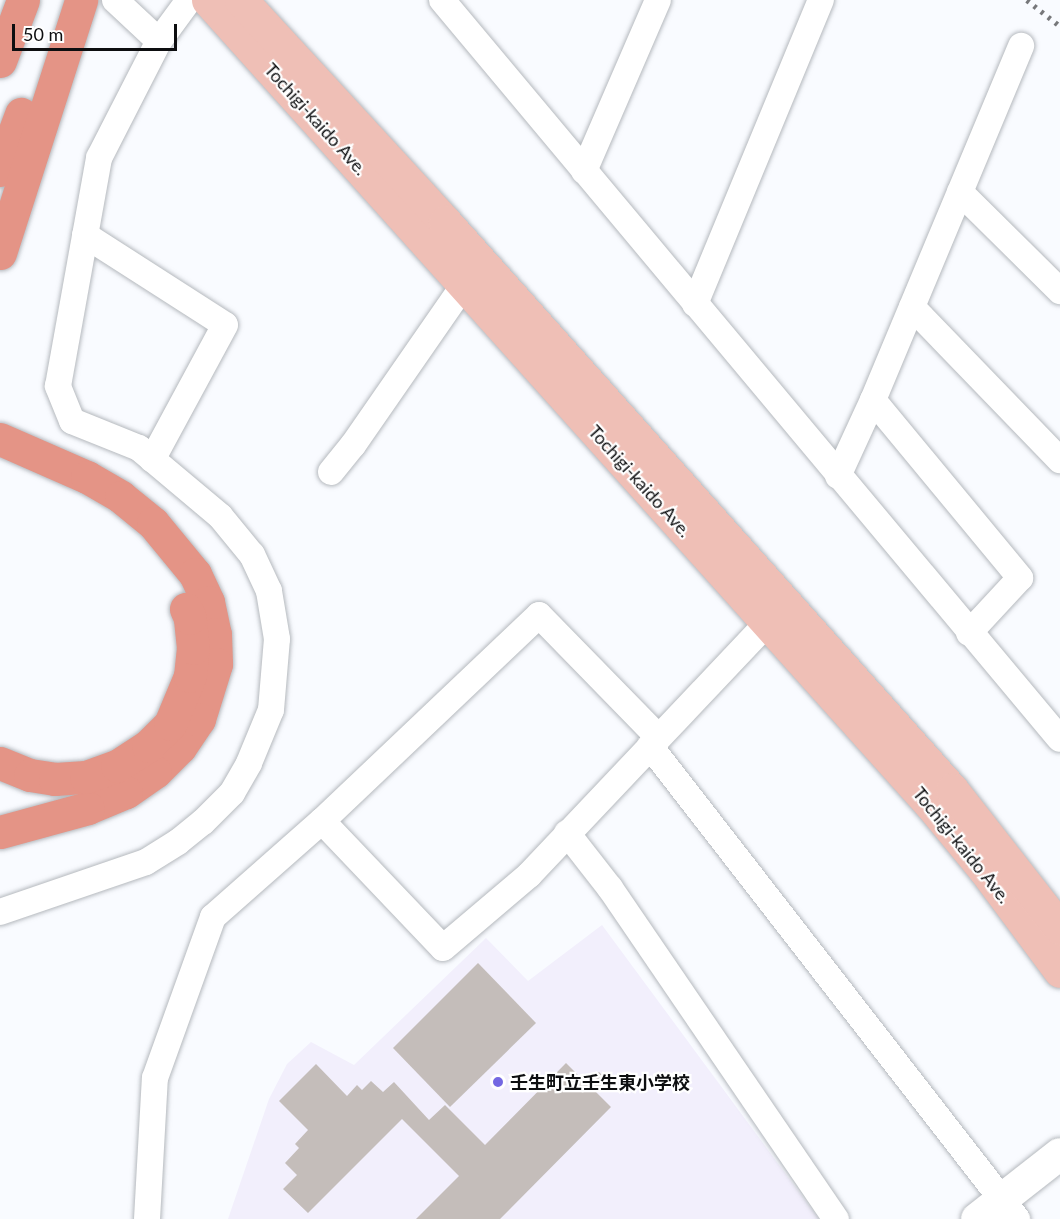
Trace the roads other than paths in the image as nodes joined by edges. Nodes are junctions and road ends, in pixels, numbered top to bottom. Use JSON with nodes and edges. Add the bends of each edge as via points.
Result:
{"nodes":[{"id":1,"x":23,"y":0,"type":"edge"},
{"id":2,"x":63,"y":0,"type":"edge"},
{"id":3,"x":81,"y":0,"type":"edge"},
{"id":4,"x":115,"y":0,"type":"edge"},
{"id":5,"x":189,"y":0,"type":"edge"},
{"id":6,"x":208,"y":0,"type":"edge"},
{"id":7,"x":242,"y":0,"type":"edge"},
{"id":8,"x":442,"y":0,"type":"edge"},
{"id":9,"x":658,"y":0,"type":"edge"},
{"id":10,"x":821,"y":0,"type":"edge"},
{"id":11,"x":159,"y":41,"type":"junction"},
{"id":12,"x":1021,"y":46,"type":"dead end"},
{"id":13,"x":0,"y":61,"type":"edge"},
{"id":14,"x":0,"y":170,"type":"edge"},
{"id":15,"x":584,"y":171,"type":"junction"},
{"id":16,"x":960,"y":192,"type":"junction"},
{"id":17,"x":85,"y":235,"type":"junction"},
{"id":18,"x":0,"y":253,"type":"edge"},
{"id":19,"x":465,"y":283,"type":"junction"},
{"id":20,"x":1060,"y":291,"type":"edge"},
{"id":21,"x":694,"y":304,"type":"junction"},
{"id":22,"x":912,"y":307,"type":"junction"},
{"id":23,"x":873,"y":400,"type":"junction"},
{"id":24,"x":0,"y":439,"type":"edge"},
{"id":25,"x":0,"y":460,"type":"edge"},
{"id":26,"x":152,"y":460,"type":"junction"},
{"id":27,"x":1060,"y":460,"type":"edge"},
{"id":28,"x":331,"y":472,"type":"dead end"},
{"id":29,"x":838,"y":476,"type":"junction"},
{"id":30,"x":776,"y":614,"type":"junction"},
{"id":31,"x":969,"y":633,"type":"junction"},
{"id":32,"x":1060,"y":739,"type":"edge"},
{"id":33,"x":654,"y":741,"type":"junction"},
{"id":34,"x":0,"y":763,"type":"edge"},
{"id":35,"x":322,"y":821,"type":"junction"},
{"id":36,"x":0,"y":832,"type":"edge"},
{"id":37,"x":567,"y":833,"type":"junction"},
{"id":38,"x":0,"y":912,"type":"edge"},
{"id":39,"x":1056,"y":946,"type":"edge"},
{"id":40,"x":1060,"y":1154,"type":"edge"},
{"id":41,"x":1010,"y":1209,"type":"edge"},
{"id":42,"x":147,"y":1219,"type":"edge"},
{"id":43,"x":836,"y":1219,"type":"edge"},
{"id":44,"x":977,"y":1219,"type":"edge"}],
"edges":[{"from":1,"to":13,"type":"highway"},
{"from":2,"to":14,"type":"highway"},
{"from":3,"to":18,"type":"highway"},
{"from":4,"to":11,"type":"street"},
{"from":5,"to":11,"type":"street"},
{"from":6,"to":19,"type":"main road","name":"Tochigi-kaido Ave."},
{"from":7,"to":30,"type":"main road","name":"Tochigi-kaido Ave.","via":[[445,222]]},
{"from":8,"to":15,"type":"street"},
{"from":9,"to":15,"type":"street"},
{"from":10,"to":21,"type":"street"},
{"from":11,"to":17,"type":"street","via":[[99,158]]},
{"from":12,"to":16,"type":"street"},
{"from":15,"to":21,"type":"street"},
{"from":16,"to":20,"type":"street"},
{"from":16,"to":22,"type":"street"},
{"from":17,"to":26,"type":"street","via":[[58,386],[72,421],[139,448]]},
{"from":17,"to":26,"type":"street","via":[[225,325]]},
{"from":19,"to":28,"type":"street"},
{"from":19,"to":30,"type":"main road","name":"Tochigi-kaido Ave."},
{"from":21,"to":29,"type":"street"},
{"from":22,"to":23,"type":"street"},
{"from":22,"to":27,"type":"street"},
{"from":23,"to":29,"type":"street"},
{"from":23,"to":31,"type":"street","via":[[1020,578]]},
{"from":24,"to":36,"type":"highway","via":[[87,477],[121,497],[153,523],[195,574],[208,602],[216,664],[199,718],[180,747],[155,771],[126,792],[88,808]]},
{"from":25,"to":34,"type":"highway","via":[[61,486],[117,518],[141,540],[162,563],[179,591],[190,618],[193,648],[190,676],[170,724],[148,746],[117,766],[86,777],[55,779],[30,775]]},
{"from":26,"to":38,"type":"street","via":[[220,516],[252,555],[269,591],[277,639],[271,710],[232,793],[178,842],[146,862]]},
{"from":29,"to":31,"type":"street"},
{"from":30,"to":33,"type":"street"},
{"from":30,"to":39,"type":"main road","name":"Tochigi-kaido Ave.","via":[[932,806]]},
{"from":31,"to":32,"type":"street"},
{"from":33,"to":35,"type":"street","via":[[539,615]]},
{"from":33,"to":37,"type":"street"},
{"from":33,"to":41,"type":"street"},
{"from":35,"to":37,"type":"street","via":[[443,948],[529,875]]},
{"from":35,"to":42,"type":"street","via":[[213,917],[155,1078]]},
{"from":37,"to":43,"type":"street","via":[[610,888]]},
{"from":40,"to":41,"type":"street"},
{"from":41,"to":44,"type":"street"}]}
